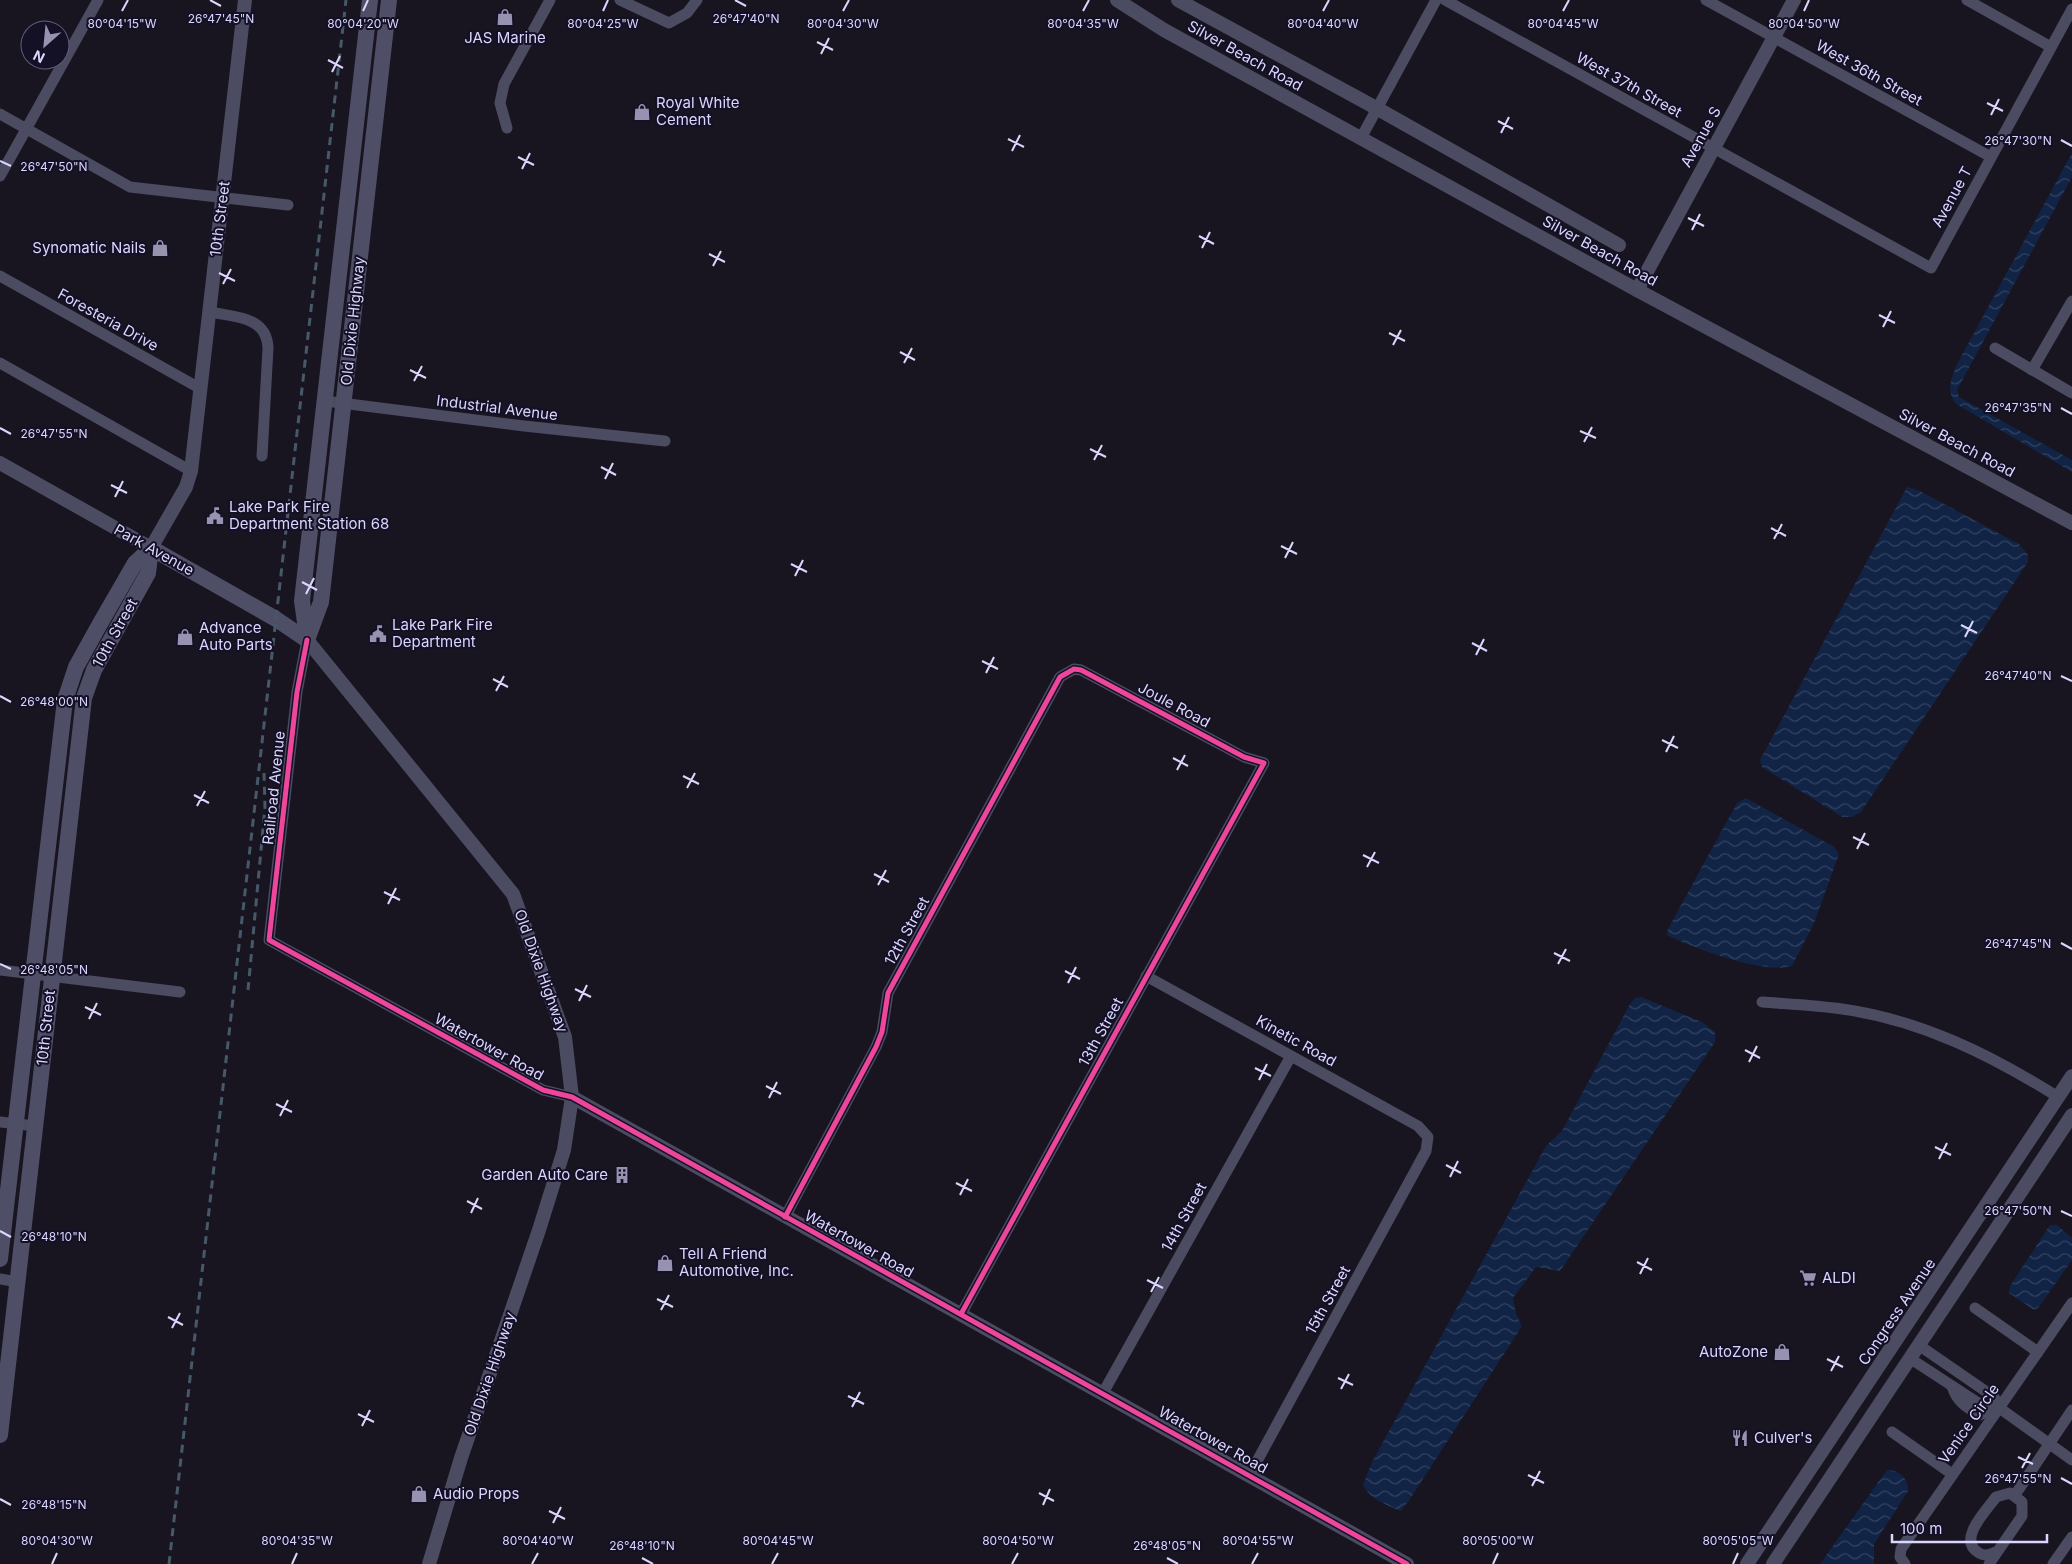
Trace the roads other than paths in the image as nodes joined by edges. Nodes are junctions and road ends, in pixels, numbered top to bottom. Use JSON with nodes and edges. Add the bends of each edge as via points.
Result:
{"nodes":[{"id":1,"x":97,"y":0,"type":"edge"},
{"id":2,"x":245,"y":0,"type":"edge"},
{"id":3,"x":370,"y":0,"type":"edge"},
{"id":4,"x":389,"y":0,"type":"edge"},
{"id":5,"x":550,"y":0,"type":"edge"},
{"id":6,"x":620,"y":0,"type":"edge"},
{"id":7,"x":697,"y":0,"type":"edge"},
{"id":8,"x":1117,"y":0,"type":"edge"},
{"id":9,"x":1178,"y":0,"type":"edge"},
{"id":10,"x":1436,"y":0,"type":"edge"},
{"id":11,"x":1445,"y":0,"type":"edge"},
{"id":12,"x":1706,"y":0,"type":"edge"},
{"id":13,"x":1794,"y":0,"type":"edge"},
{"id":14,"x":1966,"y":0,"type":"edge"},
{"id":15,"x":2072,"y":9,"type":"edge"},
{"id":16,"x":1774,"y":38,"type":"junction"},
{"id":17,"x":2052,"y":47,"type":"junction"},
{"id":18,"x":1378,"y":109,"type":"junction"},
{"id":19,"x":0,"y":114,"type":"edge"},
{"id":20,"x":507,"y":128,"type":"dead end"},
{"id":21,"x":26,"y":129,"type":"junction"},
{"id":22,"x":1361,"y":138,"type":"junction"},
{"id":23,"x":1714,"y":148,"type":"junction"},
{"id":24,"x":1991,"y":158,"type":"junction"},
{"id":25,"x":0,"y":176,"type":"edge"},
{"id":26,"x":223,"y":197,"type":"junction"},
{"id":27,"x":288,"y":205,"type":"dead end"},
{"id":28,"x":1619,"y":245,"type":"dead end"},
{"id":29,"x":1931,"y":268,"type":"joint"},
{"id":30,"x":0,"y":276,"type":"edge"},
{"id":31,"x":1637,"y":290,"type":"junction"},
{"id":32,"x":2072,"y":301,"type":"edge"},
{"id":33,"x":210,"y":312,"type":"junction"},
{"id":34,"x":1995,"y":348,"type":"dead end"},
{"id":35,"x":0,"y":363,"type":"edge"},
{"id":36,"x":2032,"y":370,"type":"junction"},
{"id":37,"x":201,"y":389,"type":"junction"},
{"id":38,"x":2072,"y":393,"type":"edge"},
{"id":39,"x":325,"y":401,"type":"junction"},
{"id":40,"x":344,"y":404,"type":"junction"},
{"id":41,"x":665,"y":441,"type":"dead end"},
{"id":42,"x":262,"y":456,"type":"dead end"},
{"id":43,"x":0,"y":463,"type":"edge"},
{"id":44,"x":191,"y":471,"type":"junction"},
{"id":45,"x":2072,"y":523,"type":"edge"},
{"id":46,"x":152,"y":548,"type":"junction"},
{"id":47,"x":307,"y":640,"type":"junction"},
{"id":48,"x":1074,"y":669,"type":"joint"},
{"id":49,"x":1264,"y":763,"type":"joint"},
{"id":50,"x":269,"y":940,"type":"joint"},
{"id":51,"x":0,"y":970,"type":"edge"},
{"id":52,"x":34,"y":974,"type":"junction"},
{"id":53,"x":52,"y":976,"type":"junction"},
{"id":54,"x":1146,"y":976,"type":"junction"},
{"id":55,"x":180,"y":992,"type":"dead end"},
{"id":56,"x":1762,"y":1002,"type":"dead end"},
{"id":57,"x":1291,"y":1056,"type":"junction"},
{"id":58,"x":2072,"y":1076,"type":"edge"},
{"id":59,"x":572,"y":1097,"type":"junction"},
{"id":60,"x":2058,"y":1097,"type":"junction"},
{"id":61,"x":2072,"y":1100,"type":"edge"},
{"id":62,"x":2072,"y":1115,"type":"edge"},
{"id":63,"x":8,"y":1123,"type":"edge"},
{"id":64,"x":35,"y":1126,"type":"junction"},
{"id":65,"x":1428,"y":1137,"type":"joint"},
{"id":66,"x":785,"y":1217,"type":"junction"},
{"id":67,"x":0,"y":1259,"type":"edge"},
{"id":68,"x":0,"y":1279,"type":"edge"},
{"id":69,"x":18,"y":1282,"type":"junction"},
{"id":70,"x":2072,"y":1303,"type":"edge"},
{"id":71,"x":1976,"y":1308,"type":"dead end"},
{"id":72,"x":961,"y":1314,"type":"junction"},
{"id":73,"x":1920,"y":1346,"type":"junction"},
{"id":74,"x":2038,"y":1352,"type":"junction"},
{"id":75,"x":1911,"y":1359,"type":"junction"},
{"id":76,"x":1103,"y":1393,"type":"junction"},
{"id":77,"x":1993,"y":1409,"type":"junction"},
{"id":78,"x":2072,"y":1410,"type":"edge"},
{"id":79,"x":1892,"y":1432,"type":"dead end"},
{"id":80,"x":0,"y":1435,"type":"edge"},
{"id":81,"x":2049,"y":1444,"type":"junction"},
{"id":82,"x":2072,"y":1460,"type":"edge"},
{"id":83,"x":1250,"y":1474,"type":"junction"},
{"id":84,"x":1952,"y":1474,"type":"junction"},
{"id":85,"x":2015,"y":1495,"type":"junction"},
{"id":86,"x":2072,"y":1537,"type":"edge"},
{"id":87,"x":1998,"y":1551,"type":"junction"},
{"id":88,"x":429,"y":1564,"type":"edge"},
{"id":89,"x":1406,"y":1564,"type":"edge"},
{"id":90,"x":1747,"y":1564,"type":"edge"},
{"id":91,"x":1773,"y":1564,"type":"edge"},
{"id":92,"x":1904,"y":1564,"type":"edge"},
{"id":93,"x":1989,"y":1564,"type":"edge"},
{"id":94,"x":2053,"y":1564,"type":"edge"}],
"edges":[{"from":1,"to":21,"type":"street"},
{"from":2,"to":26,"type":"street","name":"10th Street"},
{"from":3,"to":39,"type":"main road","name":"Old Dixie Highway"},
{"from":4,"to":40,"type":"main road","name":"Old Dixie Highway"},
{"from":5,"to":20,"type":"street","via":[[504,84],[500,103]]},
{"from":6,"to":7,"type":"street","via":[[669,24],[687,13]]},
{"from":8,"to":22,"type":"street","name":"Silver Beach Road","via":[[1164,30]]},
{"from":9,"to":18,"type":"street","name":"Silver Beach Road"},
{"from":10,"to":18,"type":"street"},
{"from":11,"to":23,"type":"street","name":"West 37th Street"},
{"from":12,"to":16,"type":"street","name":"West 36th Street"},
{"from":13,"to":16,"type":"street","name":"Avenue S"},
{"from":14,"to":17,"type":"street"},
{"from":15,"to":17,"type":"street","name":"Avenue T"},
{"from":16,"to":23,"type":"street","name":"Avenue S"},
{"from":16,"to":24,"type":"street","name":"West 36th Street"},
{"from":17,"to":24,"type":"street","name":"Avenue T"},
{"from":18,"to":22,"type":"street"},
{"from":18,"to":28,"type":"street","name":"Silver Beach Road"},
{"from":19,"to":21,"type":"street"},
{"from":21,"to":25,"type":"street"},
{"from":21,"to":26,"type":"street","via":[[130,187]]},
{"from":22,"to":31,"type":"street","name":"Silver Beach Road"},
{"from":23,"to":29,"type":"street","name":"West 37th Street"},
{"from":23,"to":31,"type":"street","name":"Avenue S"},
{"from":24,"to":29,"type":"street","name":"Avenue T"},
{"from":26,"to":27,"type":"street"},
{"from":26,"to":33,"type":"street","name":"10th Street"},
{"from":30,"to":37,"type":"street","name":"Foresteria Drive"},
{"from":31,"to":45,"type":"street","name":"Silver Beach Road"},
{"from":32,"to":36,"type":"street"},
{"from":33,"to":37,"type":"street","name":"10th Street"},
{"from":33,"to":42,"type":"street","via":[[254,322],[265,332],[268,348]]},
{"from":34,"to":36,"type":"street"},
{"from":35,"to":44,"type":"street"},
{"from":36,"to":38,"type":"street"},
{"from":37,"to":44,"type":"street","name":"10th Street"},
{"from":39,"to":40,"type":"street","name":"Industrial Avenue"},
{"from":39,"to":47,"type":"main road","name":"Old Dixie Highway","via":[[302,601]]},
{"from":40,"to":41,"type":"street","name":"Industrial Avenue"},
{"from":40,"to":47,"type":"main road","name":"Old Dixie Highway","via":[[321,602]]},
{"from":43,"to":46,"type":"street","name":"Park Avenue"},
{"from":44,"to":46,"type":"street","name":"10th Street","via":[[186,487]]},
{"from":46,"to":47,"type":"main road","name":"Park Avenue"},
{"from":46,"to":52,"type":"main road","name":"10th Street","via":[[135,563],[76,667],[67,692]]},
{"from":46,"to":53,"type":"main road","name":"10th Street","via":[[148,573],[94,670],[84,698]]},
{"from":47,"to":50,"type":"street","name":"Railroad Avenue","via":[[297,692]]},
{"from":47,"to":59,"type":"street","name":"Old Dixie Highway","via":[[513,894],[566,1037]]},
{"from":48,"to":49,"type":"street","name":"Joule Road","via":[[1244,756]]},
{"from":48,"to":66,"type":"street","name":"12th Street","via":[[1060,677],[888,993],[882,1032],[876,1047]]},
{"from":49,"to":54,"type":"street","name":"13th Street"},
{"from":50,"to":59,"type":"street","name":"Watertower Road","via":[[543,1090]]},
{"from":51,"to":52,"type":"street"},
{"from":52,"to":53,"type":"street"},
{"from":52,"to":63,"type":"main road","name":"10th Street"},
{"from":53,"to":55,"type":"street"},
{"from":53,"to":64,"type":"main road","name":"10th Street"},
{"from":54,"to":57,"type":"street","name":"Kinetic Road"},
{"from":54,"to":72,"type":"street","name":"13th Street"},
{"from":56,"to":60,"type":"street","via":[[1841,1008],[1929,1030],[1984,1053]]},
{"from":57,"to":65,"type":"street","name":"Kinetic Road","via":[[1418,1126]]},
{"from":57,"to":76,"type":"street","name":"14th Street"},
{"from":58,"to":60,"type":"street","name":"Congress Avenue"},
{"from":59,"to":66,"type":"street","name":"Watertower Road"},
{"from":59,"to":88,"type":"street","name":"Old Dixie Highway","via":[[562,1155]]},
{"from":60,"to":61,"type":"street"},
{"from":60,"to":62,"type":"street"},
{"from":60,"to":90,"type":"street","name":"Congress Avenue"},
{"from":62,"to":73,"type":"street"},
{"from":63,"to":64,"type":"street"},
{"from":63,"to":67,"type":"main road","name":"10th Street"},
{"from":64,"to":69,"type":"main road","name":"10th Street"},
{"from":65,"to":83,"type":"street","name":"15th Street","via":[[1426,1151]]},
{"from":66,"to":72,"type":"street","name":"Watertower Road"},
{"from":68,"to":69,"type":"street"},
{"from":69,"to":80,"type":"main road","name":"10th Street"},
{"from":70,"to":74,"type":"street","name":"Venice Circle"},
{"from":71,"to":74,"type":"street"},
{"from":72,"to":76,"type":"street","name":"Watertower Road"},
{"from":73,"to":75,"type":"street"},
{"from":73,"to":77,"type":"street","via":[[1994,1397]]},
{"from":74,"to":77,"type":"street","name":"Venice Circle"},
{"from":75,"to":77,"type":"street"},
{"from":75,"to":91,"type":"street"},
{"from":76,"to":83,"type":"street","name":"Watertower Road"},
{"from":77,"to":81,"type":"street"},
{"from":77,"to":84,"type":"street","name":"Venice Circle"},
{"from":78,"to":81,"type":"street"},
{"from":79,"to":84,"type":"street"},
{"from":81,"to":82,"type":"street"},
{"from":81,"to":85,"type":"street"},
{"from":83,"to":89,"type":"street","name":"Watertower Road"},
{"from":84,"to":92,"type":"street","name":"Venice Circle","via":[[1901,1549],[1900,1557]]},
{"from":85,"to":87,"type":"street","via":[[2022,1502],[2022,1516]]},
{"from":85,"to":87,"type":"street","via":[[2003,1493],[1996,1497],[1972,1532],[1972,1546],[1977,1552],[1984,1555]]},
{"from":86,"to":94,"type":"street"},
{"from":87,"to":93,"type":"street"}]}
